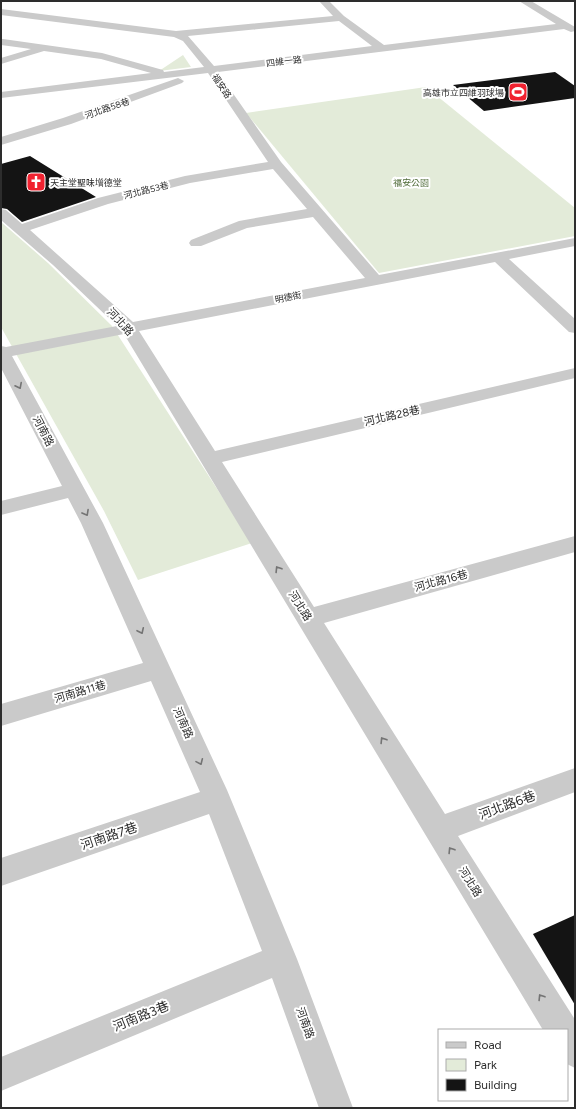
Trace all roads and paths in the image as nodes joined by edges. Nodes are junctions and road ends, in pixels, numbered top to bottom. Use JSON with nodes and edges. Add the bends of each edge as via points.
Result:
{"nodes":[{"id":1,"x":321,"y":1,"type":"edge"},
{"id":2,"x":524,"y":1,"type":"edge"},
{"id":3,"x":3,"y":8,"type":"edge"},
{"id":4,"x":341,"y":18,"type":"junction"},
{"id":5,"x":571,"y":29,"type":"edge"},
{"id":6,"x":176,"y":34,"type":"junction"},
{"id":7,"x":3,"y":42,"type":"dead end"},
{"id":8,"x":46,"y":47,"type":"junction"},
{"id":9,"x":381,"y":48,"type":"junction"},
{"id":10,"x":1,"y":61,"type":"edge"},
{"id":11,"x":210,"y":69,"type":"junction"},
{"id":12,"x":168,"y":75,"type":"junction"},
{"id":13,"x":1,"y":95,"type":"edge"},
{"id":14,"x":1,"y":140,"type":"edge"},
{"id":15,"x":276,"y":164,"type":"junction"},
{"id":16,"x":316,"y":212,"type":"junction"},
{"id":17,"x":1,"y":213,"type":"edge"},
{"id":18,"x":20,"y":229,"type":"junction"},
{"id":19,"x":575,"y":242,"type":"edge"},
{"id":20,"x":196,"y":243,"type":"dead end"},
{"id":21,"x":498,"y":257,"type":"junction"},
{"id":22,"x":376,"y":280,"type":"junction"},
{"id":23,"x":128,"y":328,"type":"junction"},
{"id":24,"x":575,"y":328,"type":"edge"},
{"id":25,"x":1,"y":352,"type":"edge"},
{"id":26,"x":575,"y":373,"type":"edge"},
{"id":27,"x":209,"y":459,"type":"junction"},
{"id":28,"x":73,"y":490,"type":"junction"},
{"id":29,"x":1,"y":508,"type":"edge"},
{"id":30,"x":575,"y":544,"type":"edge"},
{"id":31,"x":308,"y":618,"type":"junction"},
{"id":32,"x":158,"y":669,"type":"junction"},
{"id":33,"x":1,"y":715,"type":"edge"},
{"id":34,"x":575,"y":780,"type":"edge"},
{"id":35,"x":217,"y":799,"type":"junction"},
{"id":36,"x":438,"y":830,"type":"junction"},
{"id":37,"x":1,"y":872,"type":"edge"},
{"id":38,"x":281,"y":959,"type":"junction"},
{"id":39,"x":561,"y":1029,"type":"edge"},
{"id":40,"x":568,"y":1040,"type":"edge"},
{"id":41,"x":575,"y":1051,"type":"edge"},
{"id":42,"x":1,"y":1074,"type":"edge"},
{"id":43,"x":336,"y":1108,"type":"edge"}],
"edges":[{"from":1,"to":4,"type":"street"},
{"from":2,"to":5,"type":"street"},
{"from":3,"to":6,"type":"street","name":"福安路"},
{"from":4,"to":6,"type":"street"},
{"from":4,"to":9,"type":"street"},
{"from":5,"to":9,"type":"street","name":"四維一路"},
{"from":6,"to":11,"type":"street","name":"福安路","via":[[187,39]]},
{"from":7,"to":8,"type":"street"},
{"from":8,"to":10,"type":"street"},
{"from":8,"to":12,"type":"street","via":[[102,56]]},
{"from":9,"to":11,"type":"street","name":"四維一路"},
{"from":11,"to":12,"type":"street","name":"四維一路"},
{"from":11,"to":14,"type":"street","name":"河北路58巷","via":[[129,100]]},
{"from":11,"to":15,"type":"street","name":"福安路"},
{"from":12,"to":13,"type":"street","name":"四維一路"},
{"from":15,"to":16,"type":"street","name":"福安路"},
{"from":15,"to":18,"type":"street","name":"河北路53巷","via":[[190,179],[103,201]]},
{"from":16,"to":20,"type":"street","via":[[244,224]]},
{"from":16,"to":22,"type":"street","name":"福安路"},
{"from":17,"to":18,"type":"street","name":"河北路"},
{"from":18,"to":23,"type":"street","name":"河北路"},
{"from":19,"to":21,"type":"street","name":"明德街"},
{"from":21,"to":22,"type":"street","name":"明德街"},
{"from":21,"to":24,"type":"street"},
{"from":22,"to":23,"type":"street","name":"明德街"},
{"from":23,"to":25,"type":"street","name":"明德街"},
{"from":23,"to":27,"type":"street","name":"河北路"},
{"from":25,"to":28,"type":"street","name":"河南路","one_way":true},
{"from":26,"to":27,"type":"street","name":"河北路28巷"},
{"from":31,"to":27,"type":"street","name":"河北路","one_way":true},
{"from":28,"to":29,"type":"street"},
{"from":28,"to":32,"type":"street","name":"河南路","one_way":true,"via":[[92,523]]},
{"from":30,"to":31,"type":"street","name":"河北路16巷"},
{"from":36,"to":31,"type":"street","name":"河北路","one_way":true},
{"from":32,"to":33,"type":"street","name":"河南路11巷"},
{"from":32,"to":35,"type":"street","name":"河南路","one_way":true},
{"from":34,"to":36,"type":"street","name":"河北路6巷"},
{"from":35,"to":37,"type":"street","name":"河南路7巷"},
{"from":35,"to":38,"type":"street","name":"河南路"},
{"from":39,"to":36,"type":"street","name":"河北路","one_way":true},
{"from":38,"to":42,"type":"street","name":"河南路3巷"},
{"from":38,"to":43,"type":"street","name":"河南路"},
{"from":40,"to":41,"type":"street"}]}
